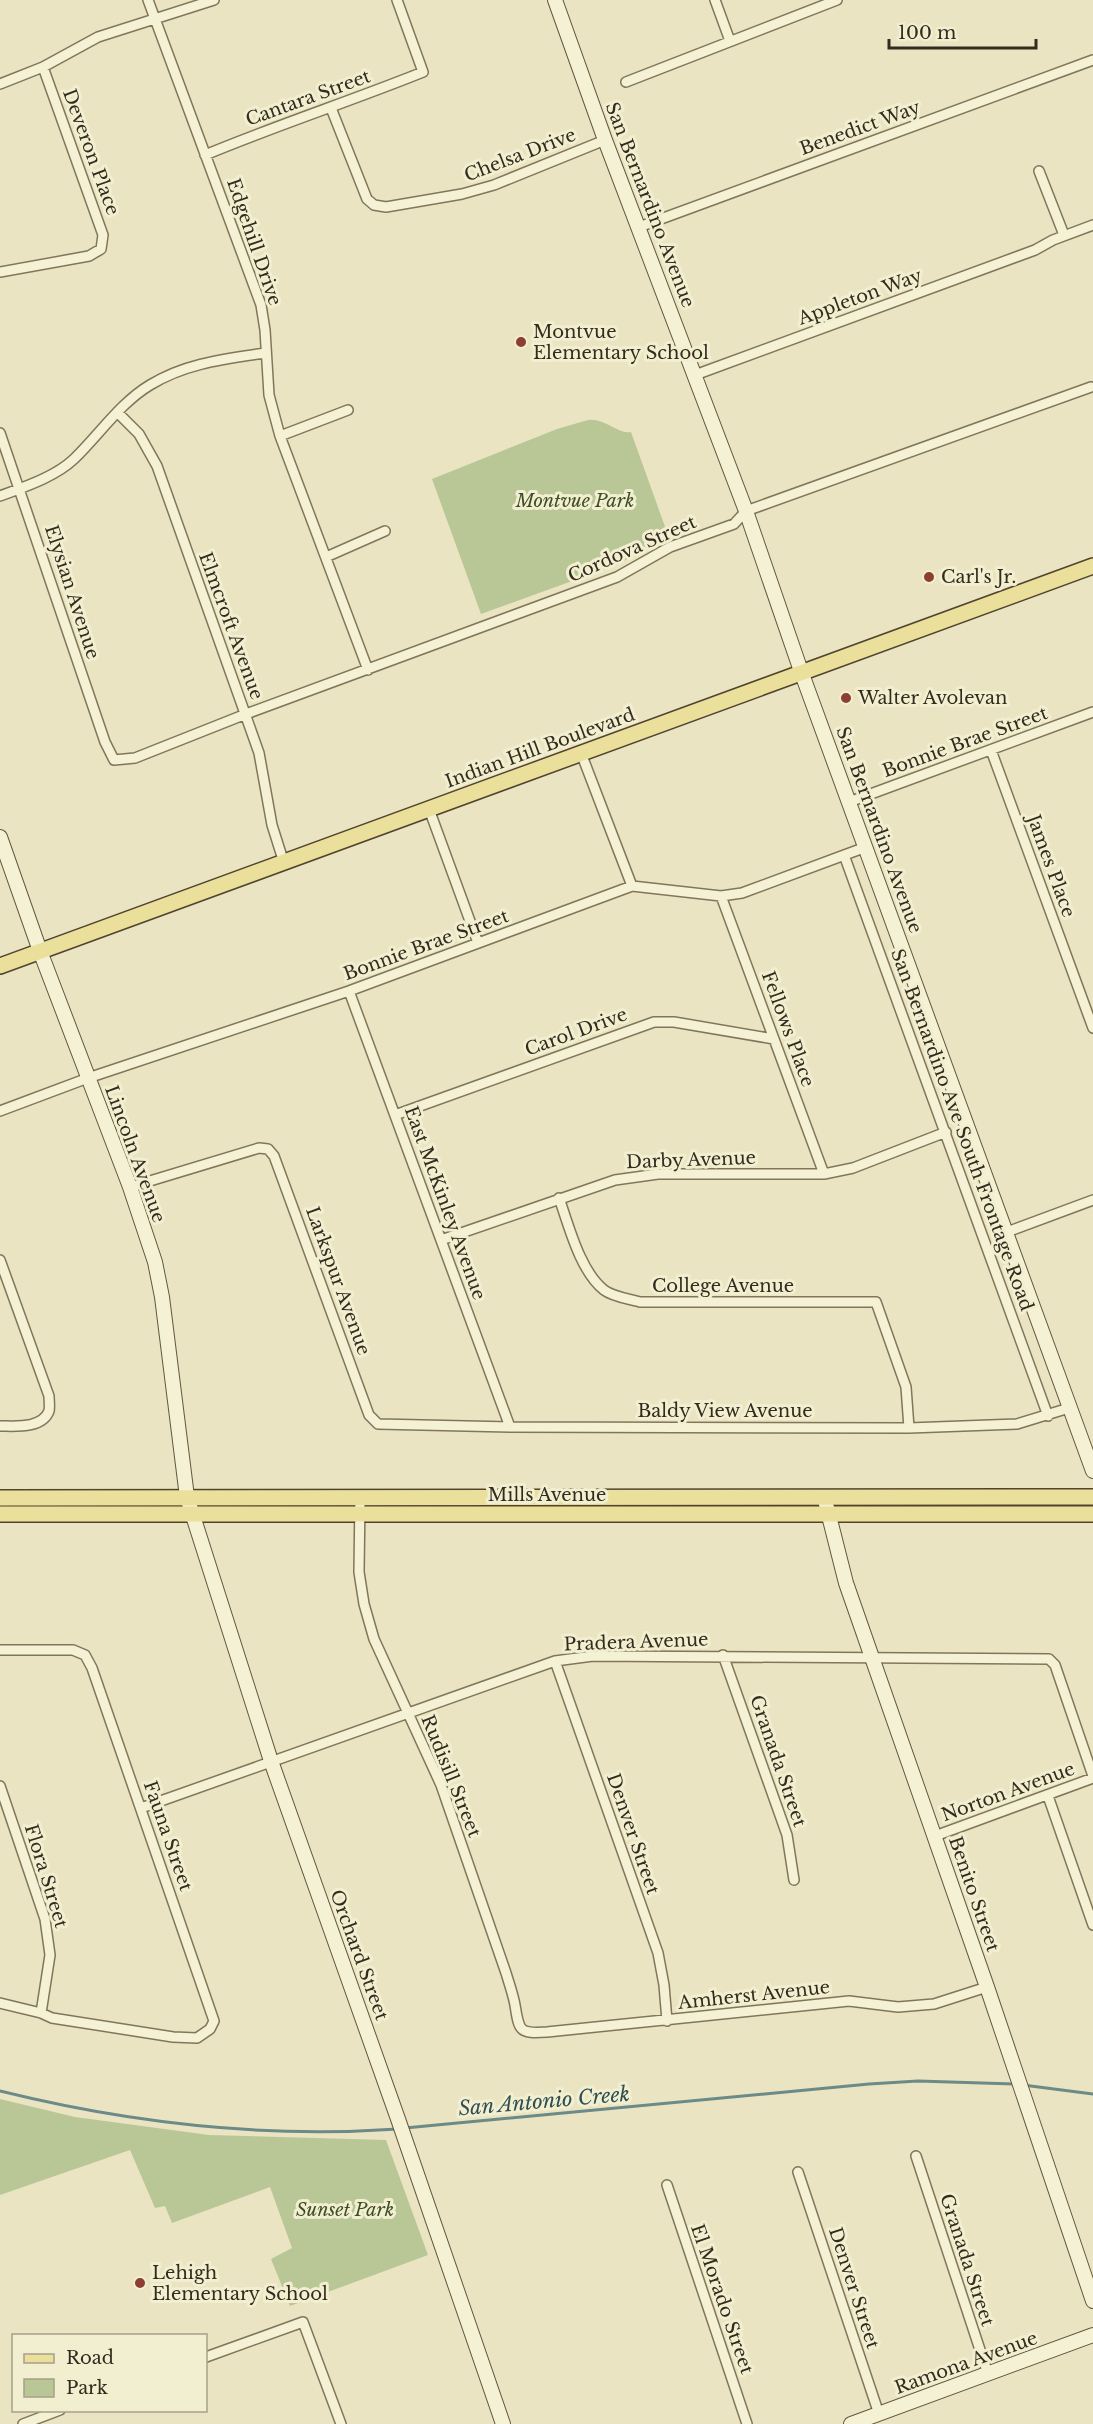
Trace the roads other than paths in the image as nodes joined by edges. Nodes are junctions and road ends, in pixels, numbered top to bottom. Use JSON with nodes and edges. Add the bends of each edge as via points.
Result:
{"nodes":[{"id":1,"x":148,"y":0,"type":"edge"},
{"id":2,"x":214,"y":0,"type":"edge"},
{"id":3,"x":397,"y":0,"type":"edge"},
{"id":4,"x":555,"y":0,"type":"edge"},
{"id":5,"x":715,"y":0,"type":"edge"},
{"id":6,"x":837,"y":0,"type":"edge"},
{"id":7,"x":155,"y":18,"type":"junction"},
{"id":8,"x":730,"y":41,"type":"junction"},
{"id":9,"x":1093,"y":60,"type":"edge"},
{"id":10,"x":43,"y":67,"type":"junction"},
{"id":11,"x":626,"y":82,"type":"dead end"},
{"id":12,"x":0,"y":84,"type":"edge"},
{"id":13,"x":331,"y":108,"type":"junction"},
{"id":14,"x":605,"y":140,"type":"junction"},
{"id":15,"x":205,"y":156,"type":"junction"},
{"id":16,"x":1040,"y":171,"type":"dead end"},
{"id":17,"x":1093,"y":225,"type":"edge"},
{"id":18,"x":639,"y":227,"type":"junction"},
{"id":19,"x":1064,"y":236,"type":"junction"},
{"id":20,"x":0,"y":272,"type":"edge"},
{"id":21,"x":265,"y":353,"type":"junction"},
{"id":22,"x":695,"y":375,"type":"junction"},
{"id":23,"x":1091,"y":387,"type":"dead end"},
{"id":24,"x":348,"y":410,"type":"dead end"},
{"id":25,"x":118,"y":413,"type":"junction"},
{"id":26,"x":0,"y":433,"type":"edge"},
{"id":27,"x":280,"y":436,"type":"junction"},
{"id":28,"x":20,"y":488,"type":"junction"},
{"id":29,"x":0,"y":496,"type":"edge"},
{"id":30,"x":746,"y":511,"type":"junction"},
{"id":31,"x":385,"y":531,"type":"dead end"},
{"id":32,"x":326,"y":557,"type":"junction"},
{"id":33,"x":1093,"y":566,"type":"edge"},
{"id":34,"x":368,"y":670,"type":"junction"},
{"id":35,"x":802,"y":674,"type":"junction"},
{"id":36,"x":1093,"y":712,"type":"edge"},
{"id":37,"x":246,"y":714,"type":"junction"},
{"id":38,"x":991,"y":750,"type":"junction"},
{"id":39,"x":581,"y":753,"type":"junction"},
{"id":40,"x":114,"y":760,"type":"joint"},
{"id":41,"x":849,"y":802,"type":"junction"},
{"id":42,"x":429,"y":809,"type":"junction"},
{"id":43,"x":0,"y":837,"type":"edge"},
{"id":44,"x":866,"y":847,"type":"junction"},
{"id":45,"x":844,"y":855,"type":"junction"},
{"id":46,"x":284,"y":862,"type":"junction"},
{"id":47,"x":632,"y":886,"type":"junction"},
{"id":48,"x":721,"y":896,"type":"junction"},
{"id":49,"x":478,"y":943,"type":"junction"},
{"id":50,"x":40,"y":951,"type":"junction"},
{"id":51,"x":0,"y":966,"type":"edge"},
{"id":52,"x":349,"y":991,"type":"junction"},
{"id":53,"x":1093,"y":1028,"type":"edge"},
{"id":54,"x":774,"y":1039,"type":"junction"},
{"id":55,"x":88,"y":1078,"type":"junction"},
{"id":56,"x":0,"y":1111,"type":"edge"},
{"id":57,"x":395,"y":1115,"type":"junction"},
{"id":58,"x":946,"y":1132,"type":"junction"},
{"id":59,"x":824,"y":1174,"type":"junction"},
{"id":60,"x":130,"y":1186,"type":"junction"},
{"id":61,"x":559,"y":1198,"type":"junction"},
{"id":62,"x":1093,"y":1200,"type":"edge"},
{"id":63,"x":1007,"y":1232,"type":"junction"},
{"id":64,"x":441,"y":1240,"type":"junction"},
{"id":65,"x":0,"y":1260,"type":"edge"},
{"id":66,"x":1069,"y":1408,"type":"junction"},
{"id":67,"x":1048,"y":1416,"type":"junction"},
{"id":68,"x":378,"y":1424,"type":"joint"},
{"id":69,"x":0,"y":1426,"type":"edge"},
{"id":70,"x":510,"y":1427,"type":"junction"},
{"id":71,"x":909,"y":1428,"type":"junction"},
{"id":72,"x":1093,"y":1471,"type":"edge"},
{"id":73,"x":0,"y":1497,"type":"edge"},
{"id":74,"x":187,"y":1497,"type":"junction"},
{"id":75,"x":1093,"y":1497,"type":"edge"},
{"id":76,"x":360,"y":1498,"type":"junction"},
{"id":77,"x":825,"y":1498,"type":"junction"},
{"id":78,"x":192,"y":1513,"type":"junction"},
{"id":79,"x":0,"y":1514,"type":"edge"},
{"id":80,"x":1093,"y":1514,"type":"edge"},
{"id":81,"x":359,"y":1515,"type":"junction"},
{"id":82,"x":829,"y":1515,"type":"junction"},
{"id":83,"x":0,"y":1650,"type":"edge"},
{"id":84,"x":723,"y":1655,"type":"junction"},
{"id":85,"x":873,"y":1656,"type":"junction"},
{"id":86,"x":555,"y":1661,"type":"junction"},
{"id":87,"x":407,"y":1713,"type":"junction"},
{"id":88,"x":271,"y":1761,"type":"junction"},
{"id":89,"x":1093,"y":1777,"type":"edge"},
{"id":90,"x":0,"y":1786,"type":"edge"},
{"id":91,"x":1048,"y":1796,"type":"junction"},
{"id":92,"x":141,"y":1808,"type":"junction"},
{"id":93,"x":934,"y":1836,"type":"junction"},
{"id":94,"x":795,"y":1880,"type":"dead end"},
{"id":95,"x":1093,"y":1925,"type":"edge"},
{"id":96,"x":987,"y":1987,"type":"junction"},
{"id":97,"x":0,"y":2003,"type":"edge"},
{"id":98,"x":41,"y":2013,"type":"junction"},
{"id":99,"x":667,"y":2020,"type":"junction"},
{"id":100,"x":522,"y":2030,"type":"joint"},
{"id":101,"x":916,"y":2156,"type":"dead end"},
{"id":102,"x":798,"y":2172,"type":"dead end"},
{"id":103,"x":667,"y":2185,"type":"dead end"},
{"id":104,"x":1093,"y":2301,"type":"edge"},
{"id":105,"x":1093,"y":2335,"type":"edge"},
{"id":106,"x":207,"y":2357,"type":"edge"},
{"id":107,"x":988,"y":2374,"type":"junction"},
{"id":108,"x":55,"y":2412,"type":"edge"},
{"id":109,"x":879,"y":2414,"type":"junction"},
{"id":110,"x":23,"y":2424,"type":"edge"},
{"id":111,"x":341,"y":2424,"type":"edge"},
{"id":112,"x":503,"y":2424,"type":"edge"},
{"id":113,"x":747,"y":2424,"type":"edge"},
{"id":114,"x":851,"y":2424,"type":"edge"}],
"edges":[{"from":1,"to":7,"type":"street","name":"Edgehill Drive"},
{"from":2,"to":7,"type":"street"},
{"from":3,"to":13,"type":"street","name":"Cantara Street","via":[[423,72]]},
{"from":4,"to":14,"type":"street","name":"San Bernardino Avenue"},
{"from":5,"to":8,"type":"street"},
{"from":6,"to":8,"type":"street"},
{"from":7,"to":10,"type":"street","via":[[98,37]]},
{"from":7,"to":15,"type":"street","name":"Edgehill Drive"},
{"from":8,"to":11,"type":"street"},
{"from":9,"to":18,"type":"street","name":"Benedict Way"},
{"from":10,"to":12,"type":"street"},
{"from":10,"to":20,"type":"street","name":"Deveron Place","via":[[104,235],[101,249],[89,256]]},
{"from":13,"to":14,"type":"street","name":"Chelsa Drive","via":[[367,199],[386,207],[494,185]]},
{"from":13,"to":15,"type":"street","name":"Cantara Street"},
{"from":14,"to":18,"type":"street","name":"San Bernardino Avenue"},
{"from":15,"to":21,"type":"street","name":"Edgehill Drive","via":[[261,305]]},
{"from":16,"to":19,"type":"street"},
{"from":17,"to":19,"type":"street","name":"Appleton Way"},
{"from":18,"to":22,"type":"street","name":"San Bernardino Avenue"},
{"from":19,"to":22,"type":"street","name":"Appleton Way"},
{"from":21,"to":25,"type":"street","via":[[175,371],[147,386]]},
{"from":21,"to":27,"type":"street","name":"Edgehill Drive","via":[[269,395]]},
{"from":22,"to":30,"type":"street","name":"San Bernardino Avenue"},
{"from":23,"to":30,"type":"street","name":"Cordova Street"},
{"from":24,"to":27,"type":"street"},
{"from":25,"to":28,"type":"street","via":[[72,461]]},
{"from":25,"to":37,"type":"street","name":"Elmcroft Avenue","via":[[139,434],[157,466]]},
{"from":26,"to":28,"type":"street","name":"Elysian Avenue"},
{"from":27,"to":32,"type":"street","name":"Edgehill Drive"},
{"from":28,"to":29,"type":"street"},
{"from":28,"to":40,"type":"street","name":"Elysian Avenue"},
{"from":30,"to":34,"type":"street","name":"Cordova Street","via":[[734,524],[670,547],[617,577]]},
{"from":30,"to":35,"type":"street","name":"San Bernardino Avenue"},
{"from":31,"to":32,"type":"street"},
{"from":32,"to":34,"type":"street","name":"Edgehill Drive"},
{"from":33,"to":35,"type":"main road","name":"Indian Hill Boulevard"},
{"from":34,"to":37,"type":"street","name":"Cordova Street"},
{"from":35,"to":39,"type":"main road","name":"Indian Hill Boulevard"},
{"from":35,"to":41,"type":"street","name":"San Bernardino Avenue"},
{"from":36,"to":38,"type":"street","name":"Bonnie Brae Street"},
{"from":37,"to":40,"type":"street","name":"Cordova Street","via":[[135,758]]},
{"from":37,"to":46,"type":"street","name":"Elmcroft Avenue"},
{"from":38,"to":41,"type":"street","name":"Bonnie Brae Street"},
{"from":38,"to":53,"type":"street","name":"James Place"},
{"from":39,"to":42,"type":"main road","name":"Indian Hill Boulevard"},
{"from":39,"to":47,"type":"street"},
{"from":41,"to":44,"type":"street","name":"San Bernardino Avenue"},
{"from":42,"to":46,"type":"main road","name":"Indian Hill Boulevard"},
{"from":42,"to":49,"type":"street"},
{"from":43,"to":50,"type":"street","name":"Lincoln Avenue"},
{"from":44,"to":45,"type":"street","name":"Bonnie Brae Street"},
{"from":44,"to":63,"type":"street","name":"San Bernardino Avenue"},
{"from":45,"to":48,"type":"street","name":"Bonnie Brae Street","via":[[742,893]]},
{"from":45,"to":58,"type":"street","name":"San Bernardino Ave South Frontage Road"},
{"from":46,"to":50,"type":"main road","name":"Indian Hill Boulevard"},
{"from":47,"to":48,"type":"street","name":"Bonnie Brae Street"},
{"from":47,"to":49,"type":"street","name":"Bonnie Brae Street"},
{"from":48,"to":54,"type":"street","name":"Fellows Place"},
{"from":49,"to":52,"type":"street","name":"Bonnie Brae Street"},
{"from":50,"to":51,"type":"main road","name":"Indian Hill Boulevard"},
{"from":50,"to":55,"type":"street","name":"Lincoln Avenue"},
{"from":52,"to":55,"type":"street","name":"Bonnie Brae Street"},
{"from":52,"to":57,"type":"street","name":"East McKinley Avenue"},
{"from":54,"to":57,"type":"street","name":"Carol Drive","via":[[654,1022]]},
{"from":54,"to":59,"type":"street","name":"Fellows Place"},
{"from":55,"to":56,"type":"street","name":"Bonnie Brae Street"},
{"from":55,"to":60,"type":"street","name":"Lincoln Avenue"},
{"from":57,"to":64,"type":"street","name":"East McKinley Avenue"},
{"from":58,"to":59,"type":"street","name":"Darby Avenue","via":[[853,1168]]},
{"from":58,"to":67,"type":"street","name":"San Bernardino Ave South Frontage Road"},
{"from":59,"to":61,"type":"street","name":"Darby Avenue","via":[[658,1174],[615,1180]]},
{"from":60,"to":68,"type":"street","name":"Larkspur Avenue","via":[[259,1148],[268,1149],[274,1156],[369,1415]]},
{"from":60,"to":74,"type":"street","name":"Lincoln Avenue","via":[[162,1297]]},
{"from":61,"to":64,"type":"street","name":"Darby Avenue"},
{"from":61,"to":71,"type":"street","name":"College Avenue","via":[[580,1255],[605,1292],[640,1302],[876,1302],[906,1388]]},
{"from":62,"to":63,"type":"street"},
{"from":63,"to":66,"type":"street","name":"San Bernardino Avenue"},
{"from":64,"to":70,"type":"street","name":"East McKinley Avenue"},
{"from":65,"to":69,"type":"street","via":[[49,1396],[49,1411],[40,1421],[22,1427]]},
{"from":66,"to":67,"type":"street","name":"Baldy View Avenue"},
{"from":66,"to":72,"type":"street","name":"San Bernardino Avenue"},
{"from":67,"to":71,"type":"street","name":"Baldy View Avenue","via":[[1017,1424]]},
{"from":68,"to":70,"type":"street","name":"Baldy View Avenue"},
{"from":70,"to":71,"type":"street","name":"Baldy View Avenue"},
{"from":73,"to":74,"type":"main road","name":"Mills Avenue"},
{"from":74,"to":76,"type":"main road","name":"Mills Avenue"},
{"from":74,"to":78,"type":"street","name":"Orchard Street"},
{"from":75,"to":77,"type":"main road","name":"Mills Avenue"},
{"from":76,"to":77,"type":"main road","name":"Mills Avenue"},
{"from":76,"to":81,"type":"street","name":"Rudisill Street"},
{"from":77,"to":82,"type":"street","name":"Benito Street"},
{"from":78,"to":79,"type":"main road","name":"Mills Avenue"},
{"from":78,"to":81,"type":"main road","name":"Mills Avenue"},
{"from":78,"to":88,"type":"street","name":"Orchard Street"},
{"from":80,"to":82,"type":"main road","name":"Mills Avenue"},
{"from":81,"to":82,"type":"main road","name":"Mills Avenue"},
{"from":81,"to":87,"type":"street","name":"Rudisill Street","via":[[358,1572],[363,1604]]},
{"from":82,"to":85,"type":"street","name":"Benito Street","via":[[846,1583]]},
{"from":83,"to":92,"type":"street","name":"Fauna Street","via":[[73,1650],[85,1655]]},
{"from":84,"to":85,"type":"street","name":"Pradera Avenue"},
{"from":84,"to":86,"type":"street","name":"Pradera Avenue","via":[[593,1656]]},
{"from":84,"to":94,"type":"street","name":"Granada Street","via":[[787,1835]]},
{"from":85,"to":89,"type":"street","name":"Pradera Avenue","via":[[1049,1659],[1055,1665]]},
{"from":85,"to":93,"type":"street","name":"Benito Street"},
{"from":86,"to":87,"type":"street","name":"Pradera Avenue"},
{"from":86,"to":99,"type":"street","name":"Denver Street","via":[[658,1953]]},
{"from":87,"to":88,"type":"street","name":"Pradera Avenue"},
{"from":87,"to":100,"type":"street","name":"Rudisill Street","via":[[441,1785],[506,1973],[516,2022]]},
{"from":88,"to":92,"type":"street","name":"Pradera Avenue"},
{"from":88,"to":112,"type":"street","name":"Orchard Street"},
{"from":89,"to":91,"type":"street","name":"Norton Avenue"},
{"from":90,"to":98,"type":"street","name":"Flora Street","via":[[45,1919],[50,1955]]},
{"from":91,"to":93,"type":"street","name":"Norton Avenue"},
{"from":91,"to":95,"type":"street"},
{"from":92,"to":98,"type":"street","name":"Fauna Street","via":[[214,2021],[210,2030],[196,2038],[173,2037]]},
{"from":93,"to":96,"type":"street","name":"Benito Street"},
{"from":96,"to":99,"type":"street","name":"Amherst Avenue","via":[[934,2004],[898,2007],[849,2001]]},
{"from":96,"to":104,"type":"street","name":"Benito Street"},
{"from":97,"to":98,"type":"street"},
{"from":99,"to":100,"type":"street","name":"Amherst Avenue","via":[[530,2033]]},
{"from":101,"to":107,"type":"street","name":"Granada Street"},
{"from":102,"to":109,"type":"street","name":"Denver Street"},
{"from":103,"to":113,"type":"street","name":"El Morado Street"},
{"from":105,"to":107,"type":"street","name":"Ramona Avenue"},
{"from":106,"to":111,"type":"street","via":[[303,2322]]},
{"from":107,"to":109,"type":"street","name":"Ramona Avenue"},
{"from":108,"to":110,"type":"street"},
{"from":109,"to":114,"type":"street","name":"Ramona Avenue"}]}
